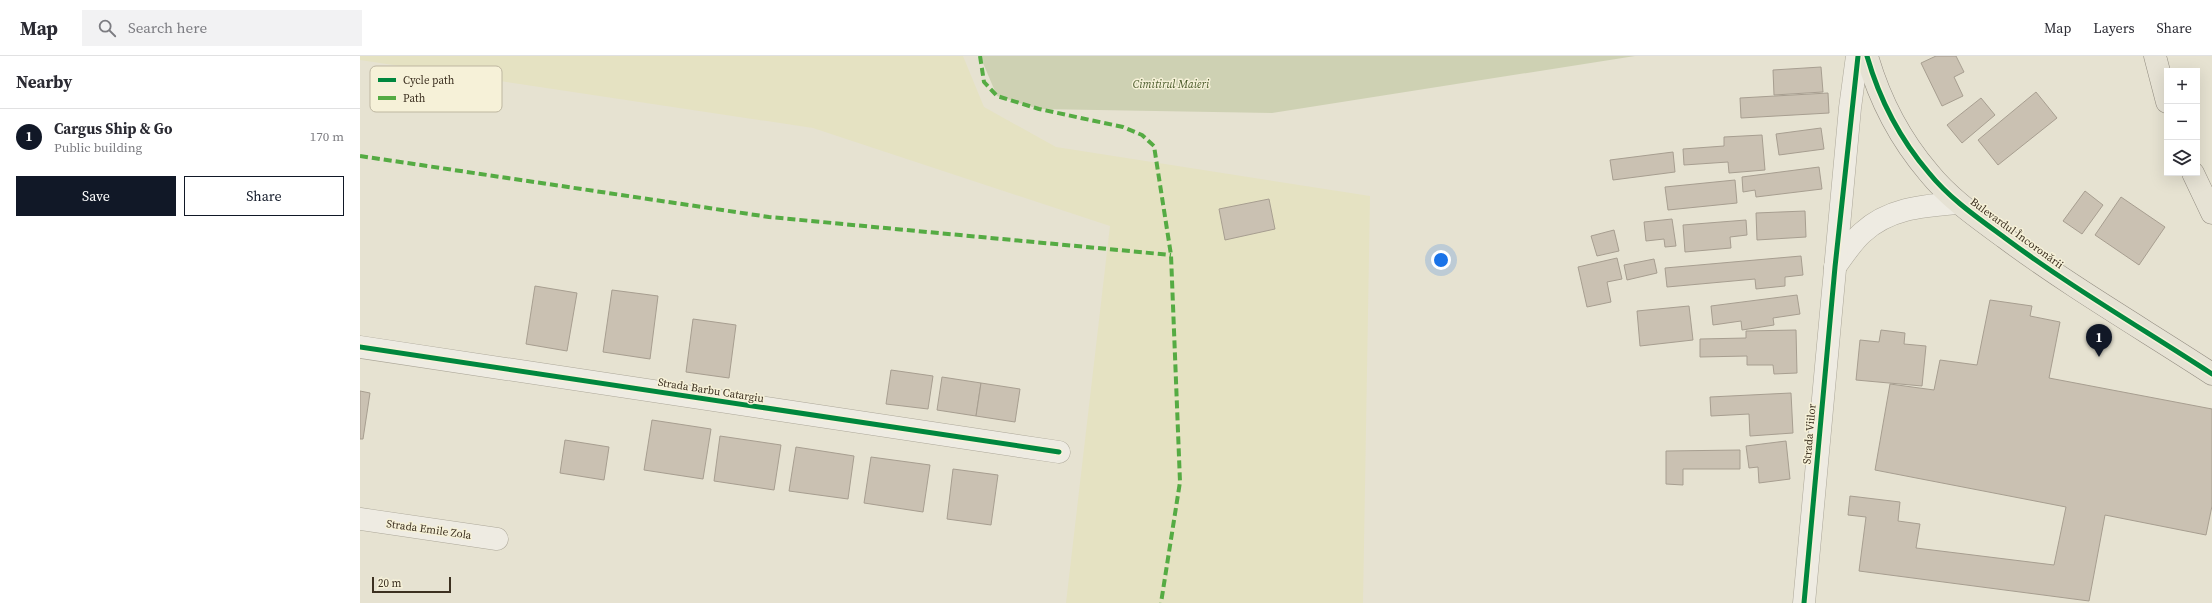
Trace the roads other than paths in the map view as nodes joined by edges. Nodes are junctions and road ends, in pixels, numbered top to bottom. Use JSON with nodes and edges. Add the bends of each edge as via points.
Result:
{"nodes":[{"id":1,"x":1857,"y":56,"type":"edge"},
{"id":2,"x":1867,"y":56,"type":"edge"},
{"id":3,"x":2155,"y":56,"type":"edge"},
{"id":4,"x":2164,"y":90,"type":"edge"},
{"id":5,"x":2194,"y":176,"type":"edge"},
{"id":6,"x":1958,"y":203,"type":"junction"},
{"id":7,"x":2212,"y":213,"type":"edge"},
{"id":8,"x":1835,"y":267,"type":"junction"},
{"id":9,"x":360,"y":347,"type":"edge"},
{"id":10,"x":2212,"y":374,"type":"edge"},
{"id":11,"x":1059,"y":452,"type":"dead end"},
{"id":12,"x":360,"y":519,"type":"edge"},
{"id":13,"x":497,"y":539,"type":"dead end"},
{"id":14,"x":1804,"y":603,"type":"edge"}],
"edges":[{"from":1,"to":8,"type":"street","name":"Strada Viilor"},
{"from":2,"to":6,"type":"main road","name":"Bulevardul Încoronării","via":[[1875,84],[1899,130],[1928,173]]},
{"from":3,"to":4,"type":"main road"},
{"from":5,"to":7,"type":"main road"},
{"from":6,"to":8,"type":"street","via":[[1924,205],[1901,210],[1878,221],[1861,233]]},
{"from":6,"to":10,"type":"main road","name":"Bulevardul Încoronării","via":[[2036,261]]},
{"from":8,"to":14,"type":"street","name":"Strada Viilor"},
{"from":9,"to":11,"type":"street","name":"Strada Barbu Catargiu"},
{"from":12,"to":13,"type":"street","name":"Strada Emile Zola"}]}
